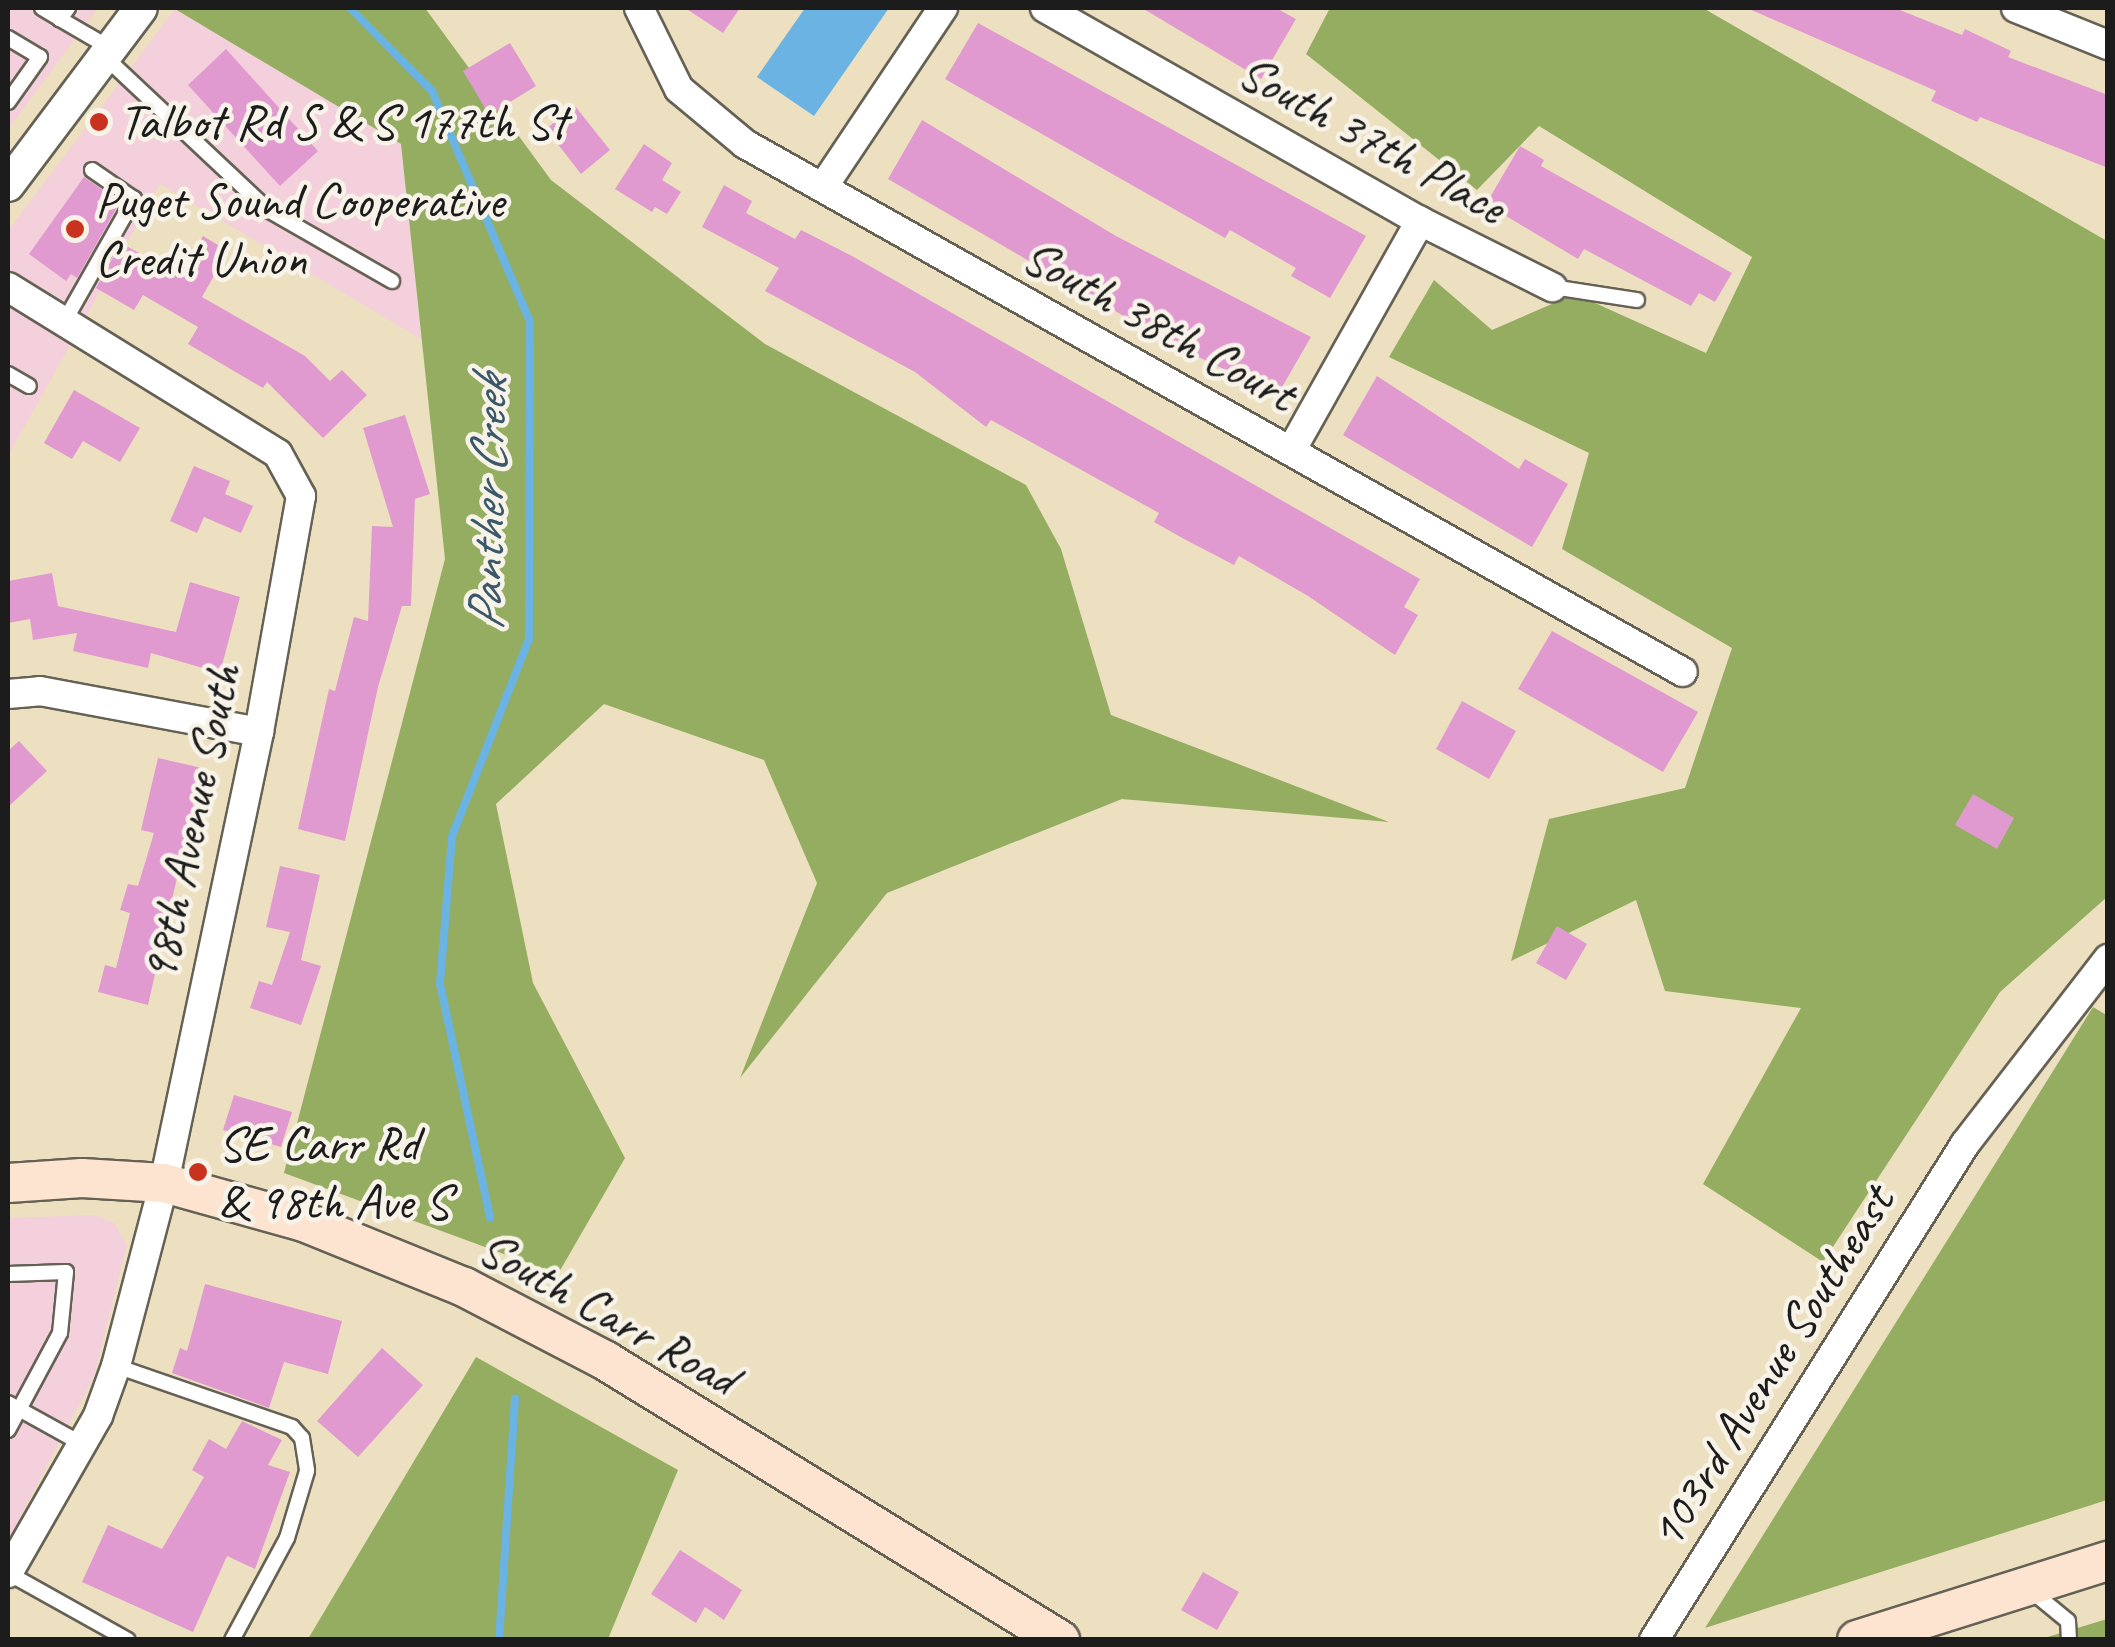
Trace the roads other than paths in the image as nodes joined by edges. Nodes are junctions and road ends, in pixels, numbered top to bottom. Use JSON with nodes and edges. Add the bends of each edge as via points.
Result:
{"nodes":[{"id":1,"x":42,"y":8,"type":"edge"},
{"id":2,"x":141,"y":8,"type":"edge"},
{"id":3,"x":640,"y":8,"type":"edge"},
{"id":4,"x":943,"y":8,"type":"edge"},
{"id":5,"x":1045,"y":8,"type":"edge"},
{"id":6,"x":2016,"y":8,"type":"edge"},
{"id":7,"x":64,"y":13,"type":"edge"},
{"id":8,"x":8,"y":38,"type":"edge"},
{"id":9,"x":2108,"y":45,"type":"edge"},
{"id":10,"x":108,"y":52,"type":"junction"},
{"id":11,"x":8,"y":102,"type":"edge"},
{"id":12,"x":92,"y":170,"type":"dead end"},
{"id":13,"x":8,"y":185,"type":"edge"},
{"id":14,"x":824,"y":188,"type":"junction"},
{"id":15,"x":1420,"y":221,"type":"junction"},
{"id":16,"x":392,"y":281,"type":"dead end"},
{"id":17,"x":1552,"y":286,"type":"joint"},
{"id":18,"x":8,"y":288,"type":"edge"},
{"id":19,"x":1638,"y":300,"type":"dead end"},
{"id":20,"x":64,"y":322,"type":"junction"},
{"id":21,"x":8,"y":374,"type":"edge"},
{"id":22,"x":28,"y":386,"type":"dead end"},
{"id":23,"x":1291,"y":451,"type":"junction"},
{"id":24,"x":1683,"y":672,"type":"dead end"},
{"id":25,"x":8,"y":694,"type":"edge"},
{"id":26,"x":260,"y":732,"type":"junction"},
{"id":27,"x":2108,"y":959,"type":"edge"},
{"id":28,"x":8,"y":1182,"type":"edge"},
{"id":29,"x":164,"y":1183,"type":"junction"},
{"id":30,"x":8,"y":1274,"type":"edge"},
{"id":31,"x":116,"y":1366,"type":"junction"},
{"id":32,"x":14,"y":1406,"type":"edge"},
{"id":33,"x":8,"y":1430,"type":"edge"},
{"id":34,"x":82,"y":1444,"type":"junction"},
{"id":35,"x":2108,"y":1561,"type":"edge"},
{"id":36,"x":8,"y":1573,"type":"edge"},
{"id":37,"x":2024,"y":1585,"type":"junction"},
{"id":38,"x":128,"y":1640,"type":"edge"},
{"id":39,"x":232,"y":1640,"type":"edge"},
{"id":40,"x":1060,"y":1640,"type":"edge"},
{"id":41,"x":1654,"y":1640,"type":"edge"},
{"id":42,"x":1857,"y":1640,"type":"edge"},
{"id":43,"x":2069,"y":1640,"type":"edge"}],
"edges":[{"from":1,"to":7,"type":"lane"},
{"from":2,"to":10,"type":"street"},
{"from":3,"to":14,"type":"street","name":"South 38th Court","via":[[658,55],[699,108]]},
{"from":4,"to":14,"type":"street"},
{"from":5,"to":15,"type":"street","name":"South 37th Place"},
{"from":6,"to":9,"type":"street"},
{"from":7,"to":10,"type":"lane"},
{"from":8,"to":11,"type":"lane","via":[[40,57]]},
{"from":10,"to":13,"type":"street"},
{"from":10,"to":16,"type":"lane","via":[[268,210]]},
{"from":12,"to":20,"type":"lane","via":[[134,199]]},
{"from":14,"to":23,"type":"street","name":"South 38th Court"},
{"from":15,"to":17,"type":"street","name":"South 37th Place"},
{"from":15,"to":23,"type":"street"},
{"from":17,"to":19,"type":"lane"},
{"from":18,"to":20,"type":"street"},
{"from":20,"to":26,"type":"street","name":"98th Avenue South","via":[[278,454],[296,481],[301,496]]},
{"from":21,"to":22,"type":"lane"},
{"from":23,"to":24,"type":"street","name":"South 38th Court"},
{"from":25,"to":26,"type":"street","via":[[40,691]]},
{"from":26,"to":29,"type":"street","name":"98th Avenue South"},
{"from":27,"to":41,"type":"street","name":"103rd Avenue Southeast","via":[[1966,1144]]},
{"from":28,"to":29,"type":"main road","name":"South Carr Road"},
{"from":29,"to":31,"type":"street","name":"98th Avenue South"},
{"from":29,"to":40,"type":"main road","name":"South Carr Road","via":[[304,1222],[531,1319]]},
{"from":30,"to":32,"type":"lane","via":[[66,1272],[60,1333]]},
{"from":31,"to":34,"type":"street","name":"98th Avenue South"},
{"from":31,"to":39,"type":"lane","via":[[292,1427],[302,1438],[307,1472],[287,1538]]},
{"from":32,"to":33,"type":"lane"},
{"from":32,"to":34,"type":"lane"},
{"from":34,"to":36,"type":"street","name":"98th Avenue South"},
{"from":35,"to":37,"type":"main road"},
{"from":36,"to":38,"type":"lane"},
{"from":37,"to":42,"type":"main road"},
{"from":37,"to":43,"type":"lane","via":[[2068,1620]]}]}
